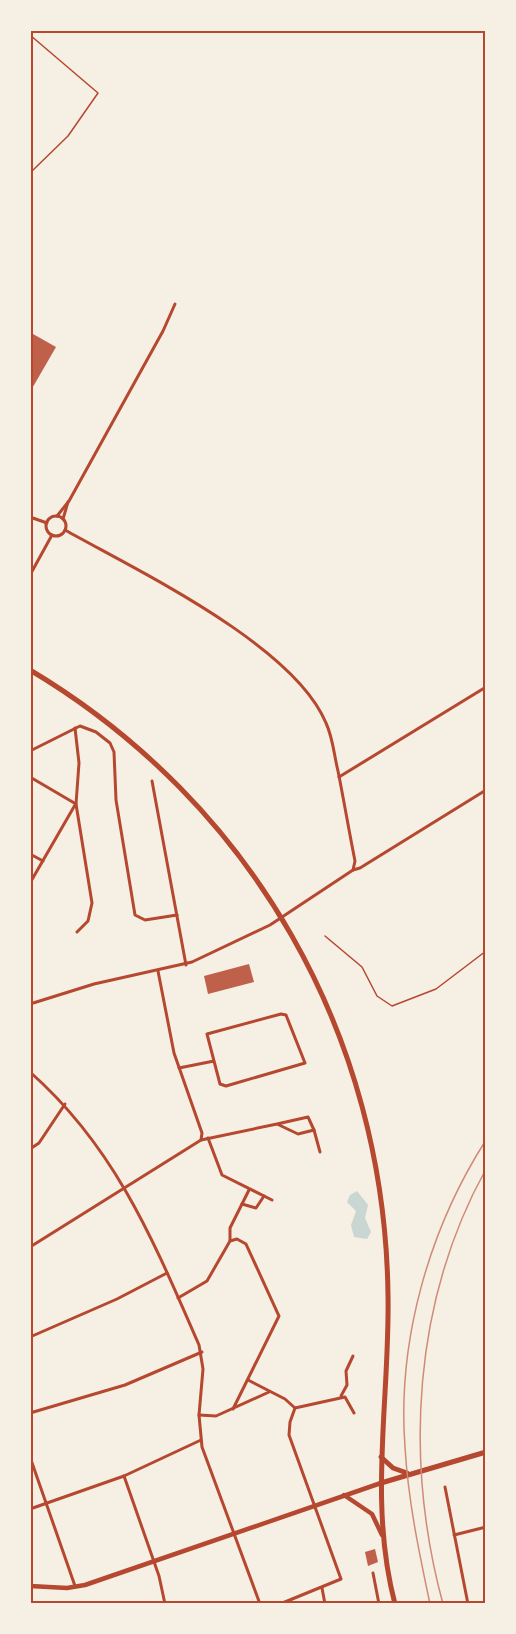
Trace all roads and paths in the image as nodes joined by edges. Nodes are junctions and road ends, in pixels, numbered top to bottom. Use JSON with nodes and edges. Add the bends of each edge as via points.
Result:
{"nodes":[{"id":1,"x":30,"y":35,"type":"edge"},
{"id":2,"x":30,"y":173,"type":"edge"},
{"id":3,"x":175,"y":304,"type":"dead end"},
{"id":4,"x":69,"y":501,"type":"junction"},
{"id":5,"x":57,"y":516,"type":"junction"},
{"id":6,"x":30,"y":517,"type":"edge"},
{"id":7,"x":63,"y":519,"type":"junction"},
{"id":8,"x":47,"y":523,"type":"junction"},
{"id":9,"x":65,"y":530,"type":"junction"},
{"id":10,"x":52,"y":535,"type":"junction"},
{"id":11,"x":30,"y":575,"type":"edge"},
{"id":12,"x":30,"y":670,"type":"edge"},
{"id":13,"x":486,"y":687,"type":"edge"},
{"id":14,"x":75,"y":728,"type":"junction"},
{"id":15,"x":30,"y":752,"type":"edge"},
{"id":16,"x":30,"y":777,"type":"edge"},
{"id":17,"x":339,"y":777,"type":"junction"},
{"id":18,"x":152,"y":781,"type":"dead end"},
{"id":19,"x":486,"y":790,"type":"edge"},
{"id":20,"x":76,"y":804,"type":"junction"},
{"id":21,"x":30,"y":854,"type":"edge"},
{"id":22,"x":43,"y":861,"type":"junction"},
{"id":23,"x":353,"y":870,"type":"junction"},
{"id":24,"x":30,"y":883,"type":"edge"},
{"id":25,"x":177,"y":915,"type":"junction"},
{"id":26,"x":282,"y":917,"type":"junction"},
{"id":27,"x":77,"y":932,"type":"dead end"},
{"id":28,"x":325,"y":936,"type":"dead end"},
{"id":29,"x":486,"y":951,"type":"edge"},
{"id":30,"x":186,"y":964,"type":"junction"},
{"id":31,"x":158,"y":971,"type":"junction"},
{"id":32,"x":30,"y":1004,"type":"edge"},
{"id":33,"x":214,"y":1061,"type":"junction"},
{"id":34,"x":178,"y":1068,"type":"junction"},
{"id":35,"x":30,"y":1072,"type":"edge"},
{"id":36,"x":65,"y":1104,"type":"junction"},
{"id":37,"x":277,"y":1124,"type":"junction"},
{"id":38,"x":314,"y":1130,"type":"junction"},
{"id":39,"x":208,"y":1138,"type":"junction"},
{"id":40,"x":201,"y":1140,"type":"junction"},
{"id":41,"x":30,"y":1149,"type":"edge"},
{"id":42,"x":320,"y":1152,"type":"dead end"},
{"id":43,"x":126,"y":1187,"type":"junction"},
{"id":44,"x":249,"y":1190,"type":"junction"},
{"id":45,"x":264,"y":1196,"type":"junction"},
{"id":46,"x":272,"y":1200,"type":"dead end"},
{"id":47,"x":242,"y":1204,"type":"junction"},
{"id":48,"x":230,"y":1241,"type":"junction"},
{"id":49,"x":30,"y":1246,"type":"edge"},
{"id":50,"x":167,"y":1273,"type":"junction"},
{"id":51,"x":178,"y":1298,"type":"junction"},
{"id":52,"x":30,"y":1337,"type":"edge"},
{"id":53,"x":201,"y":1352,"type":"junction"},
{"id":54,"x":353,"y":1356,"type":"dead end"},
{"id":55,"x":248,"y":1380,"type":"junction"},
{"id":56,"x":269,"y":1392,"type":"junction"},
{"id":57,"x":341,"y":1396,"type":"junction"},
{"id":58,"x":233,"y":1408,"type":"junction"},
{"id":59,"x":295,"y":1408,"type":"junction"},
{"id":60,"x":30,"y":1413,"type":"edge"},
{"id":61,"x":354,"y":1413,"type":"dead end"},
{"id":62,"x":199,"y":1415,"type":"junction"},
{"id":63,"x":201,"y":1440,"type":"junction"},
{"id":64,"x":486,"y":1452,"type":"edge"},
{"id":65,"x":30,"y":1456,"type":"edge"},
{"id":66,"x":381,"y":1457,"type":"junction"},
{"id":67,"x":409,"y":1474,"type":"junction"},
{"id":68,"x":124,"y":1476,"type":"junction"},
{"id":69,"x":381,"y":1483,"type":"junction"},
{"id":70,"x":445,"y":1487,"type":"dead end"},
{"id":71,"x":344,"y":1495,"type":"junction"},
{"id":72,"x":46,"y":1503,"type":"junction"},
{"id":73,"x":315,"y":1504,"type":"junction"},
{"id":74,"x":30,"y":1509,"type":"edge"},
{"id":75,"x":486,"y":1527,"type":"edge"},
{"id":76,"x":233,"y":1533,"type":"junction"},
{"id":77,"x":454,"y":1535,"type":"junction"},
{"id":78,"x":383,"y":1536,"type":"junction"},
{"id":79,"x":154,"y":1561,"type":"junction"},
{"id":80,"x":373,"y":1573,"type":"dead end"},
{"id":81,"x":30,"y":1586,"type":"edge"},
{"id":82,"x":75,"y":1588,"type":"junction"},
{"id":83,"x":322,"y":1588,"type":"junction"},
{"id":84,"x":486,"y":1602,"type":"edge"},
{"id":85,"x":165,"y":1604,"type":"edge"},
{"id":86,"x":260,"y":1604,"type":"edge"},
{"id":87,"x":280,"y":1604,"type":"edge"},
{"id":88,"x":325,"y":1604,"type":"edge"},
{"id":89,"x":379,"y":1604,"type":"edge"},
{"id":90,"x":395,"y":1604,"type":"edge"},
{"id":91,"x":469,"y":1604,"type":"edge"}],
"edges":[{"from":1,"to":2,"type":"path","via":[[98,93],[68,136]]},
{"from":3,"to":4,"type":"street"},
{"from":4,"to":5,"type":"street"},
{"from":4,"to":7,"type":"street"},
{"from":5,"to":7,"type":"street"},
{"from":5,"to":8,"type":"street"},
{"from":6,"to":8,"type":"street"},
{"from":7,"to":9,"type":"street"},
{"from":8,"to":10,"type":"street"},
{"from":9,"to":10,"type":"street","via":[[58,536]]},
{"from":9,"to":17,"type":"street","via":[[190,601],[289,671],[323,716]]},
{"from":10,"to":11,"type":"street"},
{"from":12,"to":26,"type":"main road","via":[[99,715],[174,781],[238,852]]},
{"from":13,"to":17,"type":"street"},
{"from":14,"to":15,"type":"street"},
{"from":14,"to":20,"type":"street","via":[[79,763]]},
{"from":14,"to":25,"type":"street","via":[[91,729],[113,748],[116,800],[135,915],[145,920]]},
{"from":16,"to":20,"type":"street"},
{"from":17,"to":23,"type":"street","via":[[355,861]]},
{"from":18,"to":25,"type":"street"},
{"from":19,"to":23,"type":"street"},
{"from":20,"to":22,"type":"street"},
{"from":20,"to":27,"type":"street","via":[[92,903],[88,921]]},
{"from":21,"to":22,"type":"street"},
{"from":22,"to":24,"type":"street"},
{"from":23,"to":26,"type":"street"},
{"from":25,"to":30,"type":"street"},
{"from":26,"to":30,"type":"street"},
{"from":26,"to":66,"type":"main road","via":[[343,1043],[375,1158],[388,1288]]},
{"from":28,"to":29,"type":"path","via":[[362,967],[377,996],[392,1006],[436,989]]},
{"from":30,"to":31,"type":"street"},
{"from":31,"to":32,"type":"street","via":[[94,984]]},
{"from":31,"to":34,"type":"street"},
{"from":33,"to":33,"type":"street","via":[[207,1034],[281,1014],[286,1016],[305,1063],[226,1086],[220,1084]]},
{"from":33,"to":34,"type":"street"},
{"from":34,"to":40,"type":"street","via":[[202,1133]]},
{"from":35,"to":36,"type":"street"},
{"from":36,"to":41,"type":"street","via":[[39,1143]]},
{"from":36,"to":43,"type":"street"},
{"from":37,"to":38,"type":"street","via":[[298,1134]]},
{"from":37,"to":38,"type":"street","via":[[308,1117]]},
{"from":37,"to":39,"type":"street"},
{"from":38,"to":42,"type":"street"},
{"from":39,"to":40,"type":"street"},
{"from":39,"to":44,"type":"street","via":[[220,1173]]},
{"from":40,"to":43,"type":"street"},
{"from":43,"to":49,"type":"street"},
{"from":43,"to":50,"type":"street"},
{"from":44,"to":45,"type":"street"},
{"from":44,"to":47,"type":"street"},
{"from":45,"to":46,"type":"street"},
{"from":45,"to":47,"type":"street","via":[[256,1208]]},
{"from":47,"to":48,"type":"street","via":[[230,1228]]},
{"from":48,"to":51,"type":"street","via":[[207,1281]]},
{"from":48,"to":55,"type":"street","via":[[237,1239],[246,1244],[279,1316]]},
{"from":50,"to":51,"type":"street"},
{"from":50,"to":52,"type":"street"},
{"from":51,"to":53,"type":"street"},
{"from":53,"to":60,"type":"street","via":[[125,1385]]},
{"from":53,"to":62,"type":"street"},
{"from":54,"to":57,"type":"street"},
{"from":55,"to":56,"type":"street"},
{"from":55,"to":58,"type":"street"},
{"from":56,"to":58,"type":"street"},
{"from":56,"to":59,"type":"street"},
{"from":57,"to":59,"type":"street"},
{"from":57,"to":61,"type":"street","via":[[349,1400]]},
{"from":58,"to":62,"type":"street","via":[[216,1416]]},
{"from":59,"to":73,"type":"street","via":[[289,1435]]},
{"from":62,"to":63,"type":"street"},
{"from":63,"to":68,"type":"street"},
{"from":63,"to":76,"type":"street"},
{"from":64,"to":67,"type":"main road"},
{"from":65,"to":72,"type":"street"},
{"from":66,"to":67,"type":"main road","via":[[393,1468]]},
{"from":66,"to":69,"type":"main road"},
{"from":67,"to":69,"type":"main road"},
{"from":68,"to":72,"type":"street"},
{"from":68,"to":79,"type":"street"},
{"from":69,"to":71,"type":"main road"},
{"from":69,"to":78,"type":"main road"},
{"from":70,"to":77,"type":"street"},
{"from":71,"to":73,"type":"main road"},
{"from":71,"to":78,"type":"main road","via":[[372,1514]]},
{"from":72,"to":74,"type":"street"},
{"from":72,"to":82,"type":"street"},
{"from":73,"to":76,"type":"main road"},
{"from":73,"to":83,"type":"street","via":[[341,1577]]},
{"from":75,"to":77,"type":"street"},
{"from":76,"to":79,"type":"main road"},
{"from":76,"to":86,"type":"street"},
{"from":77,"to":91,"type":"street"},
{"from":78,"to":90,"type":"main road"},
{"from":79,"to":82,"type":"main road"},
{"from":79,"to":85,"type":"street"},
{"from":80,"to":89,"type":"street"},
{"from":81,"to":82,"type":"main road"},
{"from":83,"to":87,"type":"street"},
{"from":83,"to":88,"type":"street"},
{"from":84,"to":91,"type":"street"}]}
